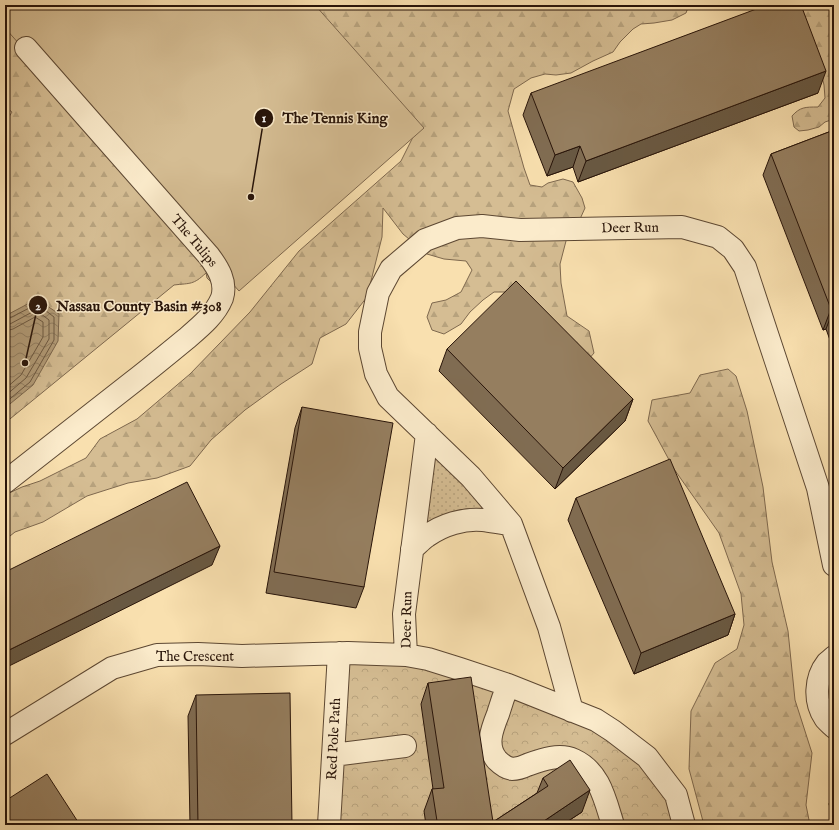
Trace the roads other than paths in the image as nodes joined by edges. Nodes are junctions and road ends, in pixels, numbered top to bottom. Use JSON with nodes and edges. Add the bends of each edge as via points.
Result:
{"nodes":[{"id":1,"x":26,"y":48,"type":"dead end"},
{"id":2,"x":427,"y":434,"type":"junction"},
{"id":3,"x":5,"y":482,"type":"edge"},
{"id":4,"x":511,"y":524,"type":"junction"},
{"id":5,"x":412,"y":549,"type":"junction"},
{"id":6,"x":834,"y":565,"type":"edge"},
{"id":7,"x":339,"y":653,"type":"junction"},
{"id":8,"x":406,"y":655,"type":"junction"},
{"id":9,"x":834,"y":657,"type":"edge"},
{"id":10,"x":508,"y":685,"type":"junction"},
{"id":11,"x":572,"y":711,"type":"junction"},
{"id":12,"x":834,"y":727,"type":"edge"},
{"id":13,"x":5,"y":734,"type":"edge"},
{"id":14,"x":405,"y":746,"type":"dead end"},
{"id":15,"x":333,"y":755,"type":"junction"},
{"id":16,"x":329,"y":825,"type":"edge"},
{"id":17,"x":613,"y":825,"type":"edge"},
{"id":18,"x":684,"y":825,"type":"edge"}],
"edges":[{"from":1,"to":3,"type":"street","name":"The Tulips","via":[[199,244],[216,266],[224,290],[211,316],[174,349]]},
{"from":2,"to":4,"type":"street","name":"Deer Run","via":[[471,477]]},
{"from":2,"to":5,"type":"street","name":"Deer Run"},
{"from":2,"to":6,"type":"street","name":"Deer Run","via":[[388,396],[376,374],[370,348],[370,332],[378,293],[391,270],[425,240],[456,228],[482,226],[520,230],[682,227],[718,238],[732,249],[745,266],[818,488]]},
{"from":4,"to":5,"type":"street","via":[[465,520],[434,532]]},
{"from":4,"to":11,"type":"street","name":"Deer Run","via":[[549,627]]},
{"from":5,"to":8,"type":"street","name":"Deer Run","via":[[404,614]]},
{"from":7,"to":8,"type":"street","name":"The Crescent"},
{"from":7,"to":13,"type":"street","name":"The Crescent","via":[[157,655],[112,668]]},
{"from":7,"to":15,"type":"street","name":"Red Pole Path"},
{"from":8,"to":10,"type":"street","name":"Deer Run","via":[[428,659]]},
{"from":9,"to":12,"type":"street","via":[[827,663],[820,676],[817,690],[825,718]]},
{"from":10,"to":11,"type":"street","name":"Deer Run"},
{"from":10,"to":17,"type":"street","via":[[491,733],[491,750],[496,759],[512,769],[556,757],[574,760],[594,775],[599,783]]},
{"from":11,"to":18,"type":"street","name":"Deer Run","via":[[608,727],[647,757],[676,795]]},
{"from":14,"to":15,"type":"street"},
{"from":15,"to":16,"type":"street","name":"Red Pole Path"}]}
